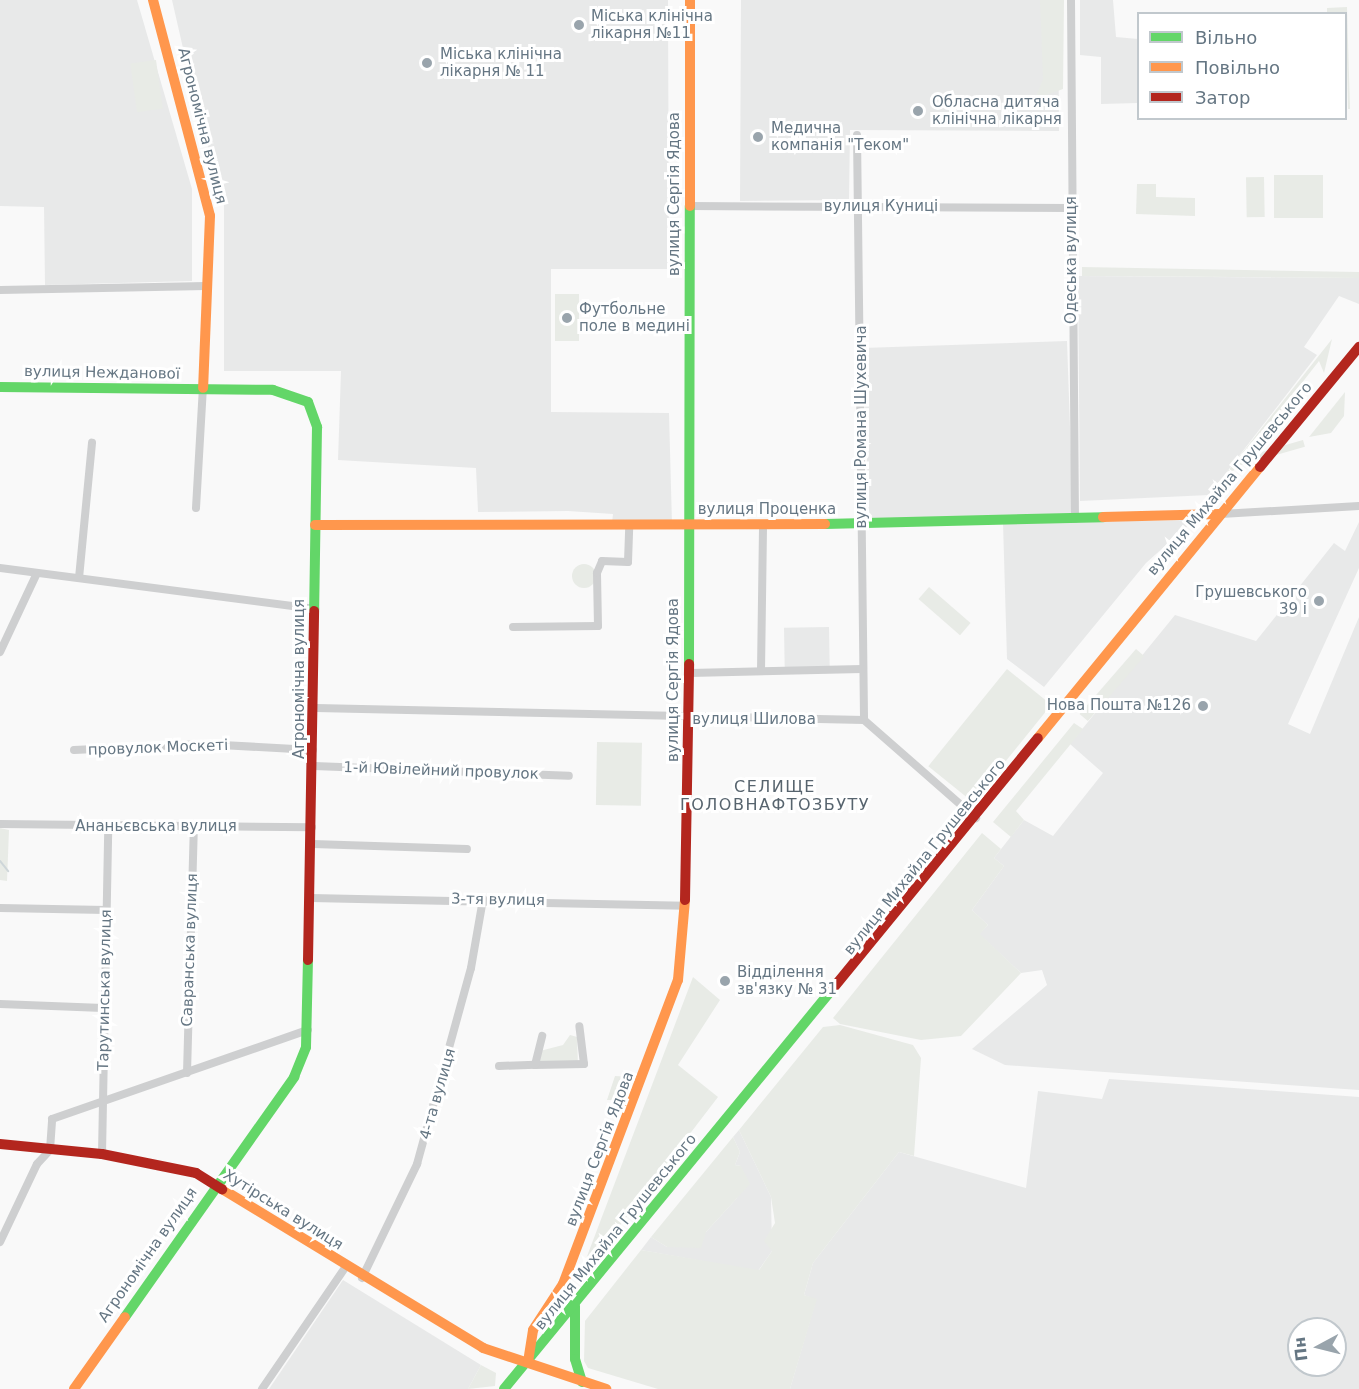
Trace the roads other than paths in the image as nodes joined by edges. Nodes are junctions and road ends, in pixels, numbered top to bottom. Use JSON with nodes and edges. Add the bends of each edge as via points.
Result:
{"nodes":[{"id":1,"x":153,"y":0,"type":"edge"},
{"id":2,"x":690,"y":0,"type":"edge"},
{"id":3,"x":1071,"y":0,"type":"edge"},
{"id":4,"x":857,"y":135,"type":"dead end"},
{"id":5,"x":690,"y":206,"type":"junction"},
{"id":6,"x":860,"y":208,"type":"junction"},
{"id":7,"x":1071,"y":208,"type":"junction"},
{"id":8,"x":206,"y":286,"type":"junction"},
{"id":9,"x":0,"y":290,"type":"edge"},
{"id":10,"x":1359,"y":347,"type":"edge"},
{"id":11,"x":0,"y":387,"type":"edge"},
{"id":12,"x":203,"y":388,"type":"junction"},
{"id":13,"x":92,"y":443,"type":"dead end"},
{"id":14,"x":1359,"y":506,"type":"edge"},
{"id":15,"x":196,"y":508,"type":"dead end"},
{"id":16,"x":1219,"y":514,"type":"junction"},
{"id":17,"x":1075,"y":519,"type":"junction"},
{"id":18,"x":863,"y":524,"type":"junction"},
{"id":19,"x":315,"y":525,"type":"junction"},
{"id":20,"x":629,"y":525,"type":"junction"},
{"id":21,"x":688,"y":525,"type":"junction"},
{"id":22,"x":764,"y":526,"type":"junction"},
{"id":23,"x":0,"y":568,"type":"edge"},
{"id":24,"x":37,"y":573,"type":"junction"},
{"id":25,"x":79,"y":578,"type":"junction"},
{"id":26,"x":315,"y":609,"type":"junction"},
{"id":27,"x":513,"y":627,"type":"dead end"},
{"id":28,"x":0,"y":652,"type":"edge"},
{"id":29,"x":862,"y":669,"type":"junction"},
{"id":30,"x":760,"y":671,"type":"junction"},
{"id":31,"x":690,"y":673,"type":"junction"},
{"id":32,"x":316,"y":708,"type":"junction"},
{"id":33,"x":690,"y":720,"type":"junction"},
{"id":34,"x":864,"y":720,"type":"junction"},
{"id":35,"x":74,"y":750,"type":"dead end"},
{"id":36,"x":313,"y":750,"type":"junction"},
{"id":37,"x":314,"y":766,"type":"junction"},
{"id":38,"x":569,"y":776,"type":"dead end"},
{"id":39,"x":976,"y":818,"type":"junction"},
{"id":40,"x":0,"y":825,"type":"edge"},
{"id":41,"x":108,"y":827,"type":"junction"},
{"id":42,"x":194,"y":827,"type":"junction"},
{"id":43,"x":312,"y":827,"type":"junction"},
{"id":44,"x":313,"y":844,"type":"junction"},
{"id":45,"x":467,"y":849,"type":"dead end"},
{"id":46,"x":311,"y":898,"type":"junction"},
{"id":47,"x":483,"y":899,"type":"junction"},
{"id":48,"x":685,"y":906,"type":"junction"},
{"id":49,"x":0,"y":908,"type":"edge"},
{"id":50,"x":106,"y":910,"type":"junction"},
{"id":51,"x":0,"y":1004,"type":"edge"},
{"id":52,"x":103,"y":1008,"type":"junction"},
{"id":53,"x":579,"y":1026,"type":"dead end"},
{"id":54,"x":308,"y":1030,"type":"junction"},
{"id":55,"x":542,"y":1036,"type":"dead end"},
{"id":56,"x":535,"y":1065,"type":"junction"},
{"id":57,"x":499,"y":1066,"type":"dead end"},
{"id":58,"x":187,"y":1073,"type":"junction"},
{"id":59,"x":103,"y":1102,"type":"junction"},
{"id":60,"x":0,"y":1144,"type":"edge"},
{"id":61,"x":50,"y":1150,"type":"junction"},
{"id":62,"x":102,"y":1154,"type":"junction"},
{"id":63,"x":216,"y":1185,"type":"junction"},
{"id":64,"x":0,"y":1242,"type":"edge"},
{"id":65,"x":345,"y":1268,"type":"junction"},
{"id":66,"x":362,"y":1278,"type":"junction"},
{"id":67,"x":574,"y":1306,"type":"junction"},
{"id":68,"x":528,"y":1365,"type":"junction"},
{"id":69,"x":582,"y":1382,"type":"junction"},
{"id":70,"x":509,"y":1388,"type":"edge"},
{"id":71,"x":74,"y":1389,"type":"edge"},
{"id":72,"x":262,"y":1389,"type":"edge"},
{"id":73,"x":606,"y":1389,"type":"edge"}],
"edges":[{"from":1,"to":8,"type":"street","name":"Агрономічна вулиця","via":[[208,200]]},
{"from":2,"to":5,"type":"street","name":"вулиця Сергія Ядова"},
{"from":3,"to":7,"type":"street","name":"Одеська вулиця"},
{"from":4,"to":6,"type":"street","name":"вулиця Романа Шухевича"},
{"from":5,"to":6,"type":"street","name":"вулиця Куниці"},
{"from":5,"to":21,"type":"street","name":"вулиця Сергія Ядова"},
{"from":6,"to":7,"type":"street","name":"вулиця Куниці"},
{"from":6,"to":18,"type":"street","name":"вулиця Романа Шухевича"},
{"from":7,"to":17,"type":"street","name":"Одеська вулиця"},
{"from":8,"to":9,"type":"street"},
{"from":8,"to":12,"type":"street","name":"Агрономічна вулиця"},
{"from":10,"to":16,"type":"street","name":"вулиця Михайла Грушевського"},
{"from":11,"to":12,"type":"street","name":"вулиця Нежданової"},
{"from":12,"to":15,"type":"street"},
{"from":12,"to":19,"type":"street","name":"Агрономічна вулиця","via":[[273,390],[308,402],[317,427]]},
{"from":13,"to":25,"type":"street"},
{"from":14,"to":16,"type":"street"},
{"from":16,"to":17,"type":"street","name":"вулиця Проценка"},
{"from":16,"to":39,"type":"street","name":"вулиця Михайла Грушевського"},
{"from":17,"to":18,"type":"street","name":"вулиця Проценка"},
{"from":18,"to":22,"type":"street","name":"вулиця Проценка"},
{"from":18,"to":29,"type":"street","name":"вулиця Романа Шухевича"},
{"from":19,"to":20,"type":"street","name":"вулиця Проценка"},
{"from":19,"to":26,"type":"street","name":"Агрономічна вулиця"},
{"from":20,"to":21,"type":"street","name":"вулиця Проценка"},
{"from":20,"to":27,"type":"street","via":[[628,562],[602,561],[597,573],[598,626]]},
{"from":21,"to":22,"type":"street","name":"вулиця Проценка"},
{"from":21,"to":31,"type":"street","name":"вулиця Сергія Ядова"},
{"from":22,"to":30,"type":"street"},
{"from":23,"to":24,"type":"street"},
{"from":24,"to":25,"type":"street"},
{"from":24,"to":28,"type":"street"},
{"from":25,"to":26,"type":"street"},
{"from":26,"to":32,"type":"street","name":"Агрономічна вулиця"},
{"from":29,"to":30,"type":"street"},
{"from":29,"to":34,"type":"street","name":"вулиця Романа Шухевича"},
{"from":30,"to":31,"type":"street"},
{"from":31,"to":33,"type":"street","name":"вулиця Сергія Ядова"},
{"from":32,"to":33,"type":"street","name":"вулиця Шилова","via":[[615,711]]},
{"from":32,"to":36,"type":"street","name":"Агрономічна вулиця"},
{"from":33,"to":34,"type":"street","name":"вулиця Шилова"},
{"from":33,"to":48,"type":"street","name":"вулиця Сергія Ядова"},
{"from":34,"to":39,"type":"street"},
{"from":35,"to":36,"type":"street","name":"провулок Москеті","via":[[203,744]]},
{"from":36,"to":37,"type":"street","name":"Агрономічна вулиця"},
{"from":37,"to":38,"type":"street","name":"1-й Ювілейний провулок"},
{"from":37,"to":43,"type":"street","name":"Агрономічна вулиця"},
{"from":39,"to":67,"type":"street","name":"вулиця Михайла Грушевського"},
{"from":40,"to":41,"type":"street","name":"Ананьєвська вулиця"},
{"from":41,"to":42,"type":"street","name":"Ананьєвська вулиця"},
{"from":41,"to":50,"type":"street","name":"Тарутинська вулиця"},
{"from":42,"to":43,"type":"street","name":"Ананьєвська вулиця"},
{"from":42,"to":58,"type":"street","name":"Савранська вулиця"},
{"from":43,"to":44,"type":"street","name":"Агрономічна вулиця"},
{"from":44,"to":45,"type":"street"},
{"from":44,"to":46,"type":"street","name":"Агрономічна вулиця"},
{"from":46,"to":47,"type":"street","name":"3-тя вулиця"},
{"from":46,"to":54,"type":"street","name":"Агрономічна вулиця"},
{"from":47,"to":48,"type":"street","name":"3-тя вулиця"},
{"from":47,"to":66,"type":"street","name":"4-та вулиця","via":[[468,979],[417,1164]]},
{"from":48,"to":68,"type":"street","name":"вулиця Сергія Ядова","via":[[672,1000],[563,1284],[533,1330]]},
{"from":49,"to":50,"type":"street"},
{"from":50,"to":52,"type":"street","name":"Тарутинська вулиця"},
{"from":51,"to":52,"type":"street"},
{"from":52,"to":59,"type":"street","name":"Тарутинська вулиця"},
{"from":53,"to":56,"type":"street","via":[[584,1064]]},
{"from":54,"to":58,"type":"street"},
{"from":54,"to":63,"type":"street","name":"Агрономічна вулиця","via":[[294,1077]]},
{"from":55,"to":56,"type":"street"},
{"from":56,"to":57,"type":"street"},
{"from":58,"to":59,"type":"street","via":[[106,1096]]},
{"from":59,"to":61,"type":"street","via":[[52,1119]]},
{"from":59,"to":62,"type":"street","name":"Тарутинська вулиця"},
{"from":60,"to":61,"type":"street","name":"Хутірська вулиця"},
{"from":61,"to":62,"type":"street","name":"Хутірська вулиця"},
{"from":61,"to":64,"type":"street","via":[[37,1164]]},
{"from":62,"to":63,"type":"street","name":"Хутірська вулиця","via":[[196,1173]]},
{"from":63,"to":65,"type":"street","name":"Хутірська вулиця"},
{"from":63,"to":71,"type":"street","name":"Агрономічна вулиця"},
{"from":65,"to":66,"type":"street","name":"Хутірська вулиця"},
{"from":65,"to":72,"type":"street"},
{"from":66,"to":68,"type":"street","name":"Хутірська вулиця","via":[[483,1348]]},
{"from":67,"to":68,"type":"street","name":"вулиця Михайла Грушевського"},
{"from":67,"to":69,"type":"street","via":[[575,1359]]},
{"from":68,"to":69,"type":"street","name":"Хутірська вулиця"},
{"from":68,"to":70,"type":"street","name":"вулиця Михайла Грушевського"},
{"from":69,"to":73,"type":"street","name":"Хутірська вулиця"}]}
